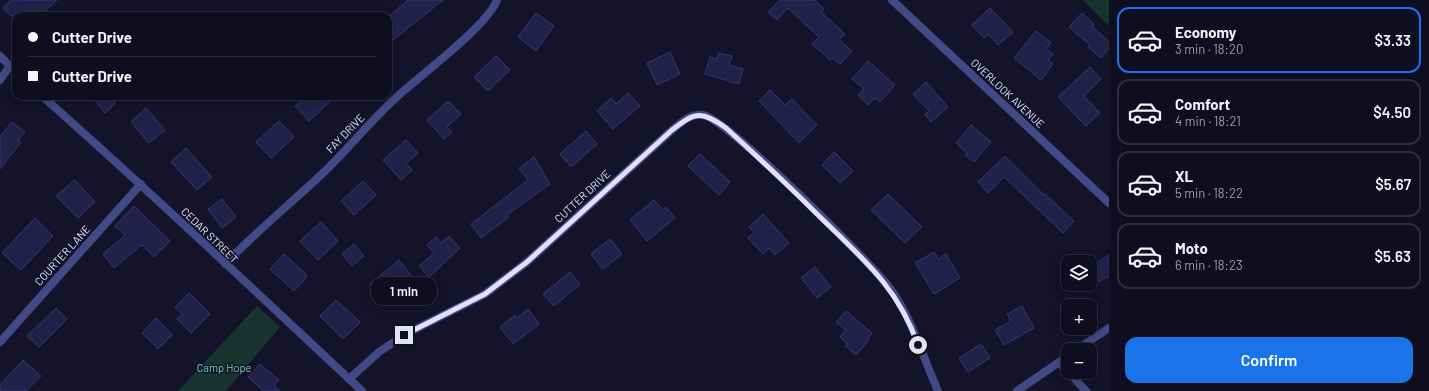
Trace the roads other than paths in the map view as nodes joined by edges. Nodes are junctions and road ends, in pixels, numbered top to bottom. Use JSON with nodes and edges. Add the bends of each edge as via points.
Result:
{"nodes":[{"id":1,"x":496,"y":0,"type":"edge"},
{"id":2,"x":892,"y":0,"type":"edge"},
{"id":3,"x":0,"y":56,"type":"edge"},
{"id":4,"x":12,"y":68,"type":"edge"},
{"id":5,"x":12,"y":70,"type":"edge"},
{"id":6,"x":0,"y":80,"type":"edge"},
{"id":7,"x":46,"y":100,"type":"edge"},
{"id":8,"x":141,"y":184,"type":"junction"},
{"id":9,"x":1109,"y":203,"type":"edge"},
{"id":10,"x":225,"y":264,"type":"junction"},
{"id":11,"x":1109,"y":328,"type":"edge"},
{"id":12,"x":0,"y":342,"type":"edge"},
{"id":13,"x":1086,"y":343,"type":"edge"},
{"id":14,"x":1059,"y":362,"type":"joint"},
{"id":15,"x":349,"y":379,"type":"junction"},
{"id":16,"x":362,"y":391,"type":"edge"},
{"id":17,"x":938,"y":391,"type":"edge"},
{"id":18,"x":1017,"y":391,"type":"edge"},
{"id":19,"x":1086,"y":391,"type":"edge"}],
"edges":[{"from":1,"to":10,"type":"street","name":"FAY DRIVE","via":[[483,21],[399,95],[324,172]]},
{"from":2,"to":9,"type":"street","name":"OVERLOOK AVENUE"},
{"from":3,"to":4,"type":"street"},
{"from":5,"to":6,"type":"street"},
{"from":7,"to":8,"type":"street","name":"CEDAR STREET"},
{"from":8,"to":10,"type":"street","name":"CEDAR STREET"},
{"from":8,"to":12,"type":"street","name":"COURTER LANE"},
{"from":10,"to":15,"type":"street","name":"CEDAR STREET"},
{"from":11,"to":13,"type":"street"},
{"from":14,"to":18,"type":"street"},
{"from":14,"to":19,"type":"street"},
{"from":15,"to":16,"type":"street","name":"CEDAR STREET"},
{"from":15,"to":17,"type":"street","name":"CUTTER DRIVE","via":[[379,352],[404,335],[470,302],[497,285],[527,262],[672,130],[697,114],[704,115],[726,128],[776,173],[889,287],[903,309]]}]}
